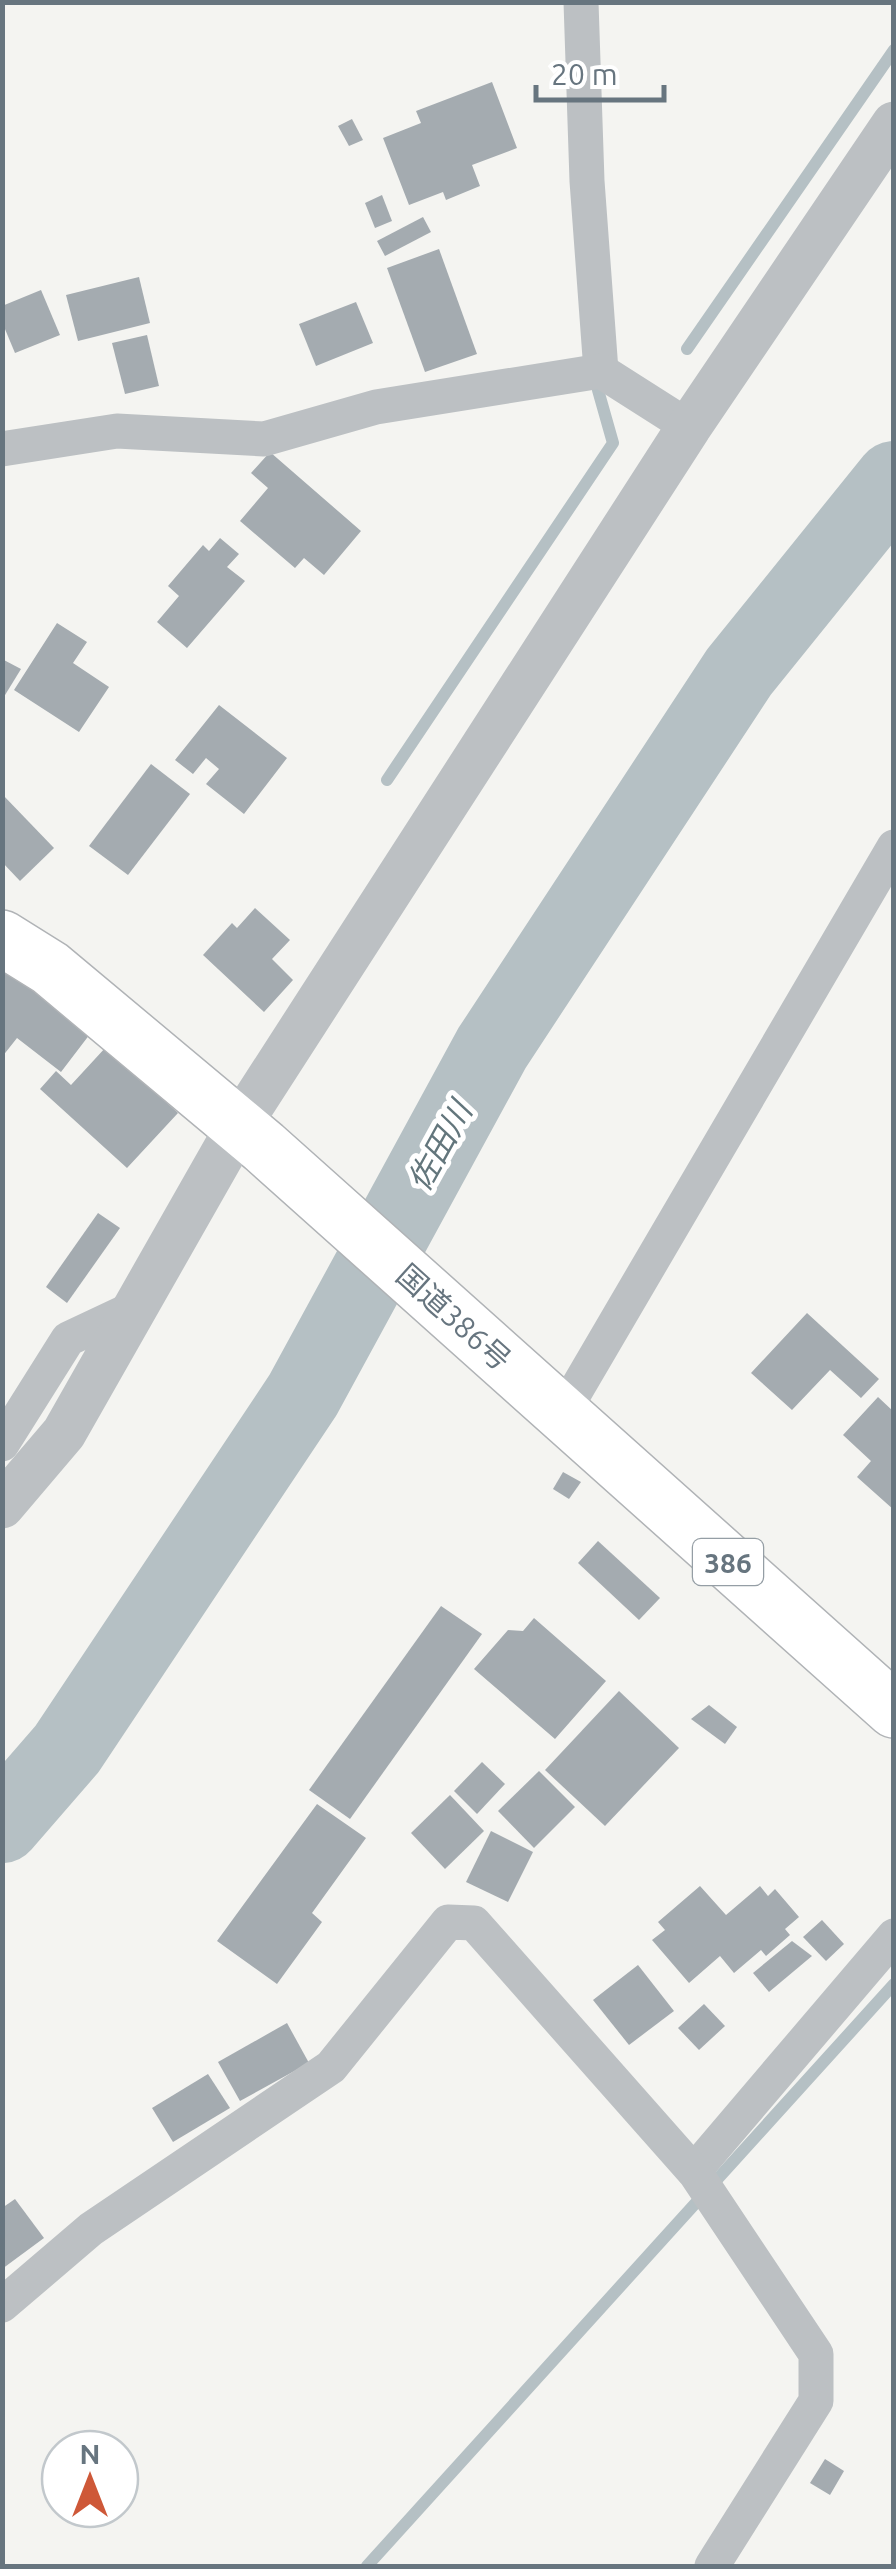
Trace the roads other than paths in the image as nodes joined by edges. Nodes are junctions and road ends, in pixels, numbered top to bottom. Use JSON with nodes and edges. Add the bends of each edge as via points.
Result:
{"nodes":[{"id":1,"x":581,"y":2,"type":"edge"},
{"id":2,"x":894,"y":124,"type":"edge"},
{"id":3,"x":601,"y":372,"type":"junction"},
{"id":4,"x":689,"y":427,"type":"junction"},
{"id":5,"x":2,"y":449,"type":"edge"},
{"id":6,"x":894,"y":847,"type":"edge"},
{"id":7,"x":2,"y":938,"type":"edge"},
{"id":8,"x":251,"y":1136,"type":"junction"},
{"id":9,"x":136,"y":1307,"type":"junction"},
{"id":10,"x":562,"y":1414,"type":"junction"},
{"id":11,"x":2,"y":1444,"type":"edge"},
{"id":12,"x":2,"y":1506,"type":"edge"},
{"id":13,"x":894,"y":1710,"type":"edge"},
{"id":14,"x":894,"y":1936,"type":"edge"},
{"id":15,"x":695,"y":2173,"type":"junction"},
{"id":16,"x":2,"y":2305,"type":"edge"},
{"id":17,"x":712,"y":2566,"type":"edge"}],
"edges":[{"from":1,"to":3,"type":"street"},
{"from":2,"to":4,"type":"street"},
{"from":3,"to":4,"type":"street"},
{"from":3,"to":5,"type":"street","via":[[376,408],[264,438],[117,431]]},
{"from":4,"to":8,"type":"street"},
{"from":6,"to":10,"type":"street"},
{"from":7,"to":8,"type":"highway","name":"国道386号","number":"386","via":[[50,968]]},
{"from":8,"to":9,"type":"street"},
{"from":8,"to":10,"type":"highway","name":"国道386号","number":"386"},
{"from":9,"to":11,"type":"street","via":[[68,1340]]},
{"from":9,"to":12,"type":"street","via":[[64,1433]]},
{"from":10,"to":13,"type":"highway","name":"国道386号","number":"386"},
{"from":14,"to":15,"type":"street"},
{"from":15,"to":16,"type":"street","via":[[474,1923],[448,1922],[330,2066],[91,2229]]},
{"from":15,"to":17,"type":"street","via":[[816,2354],[816,2401]]}]}
